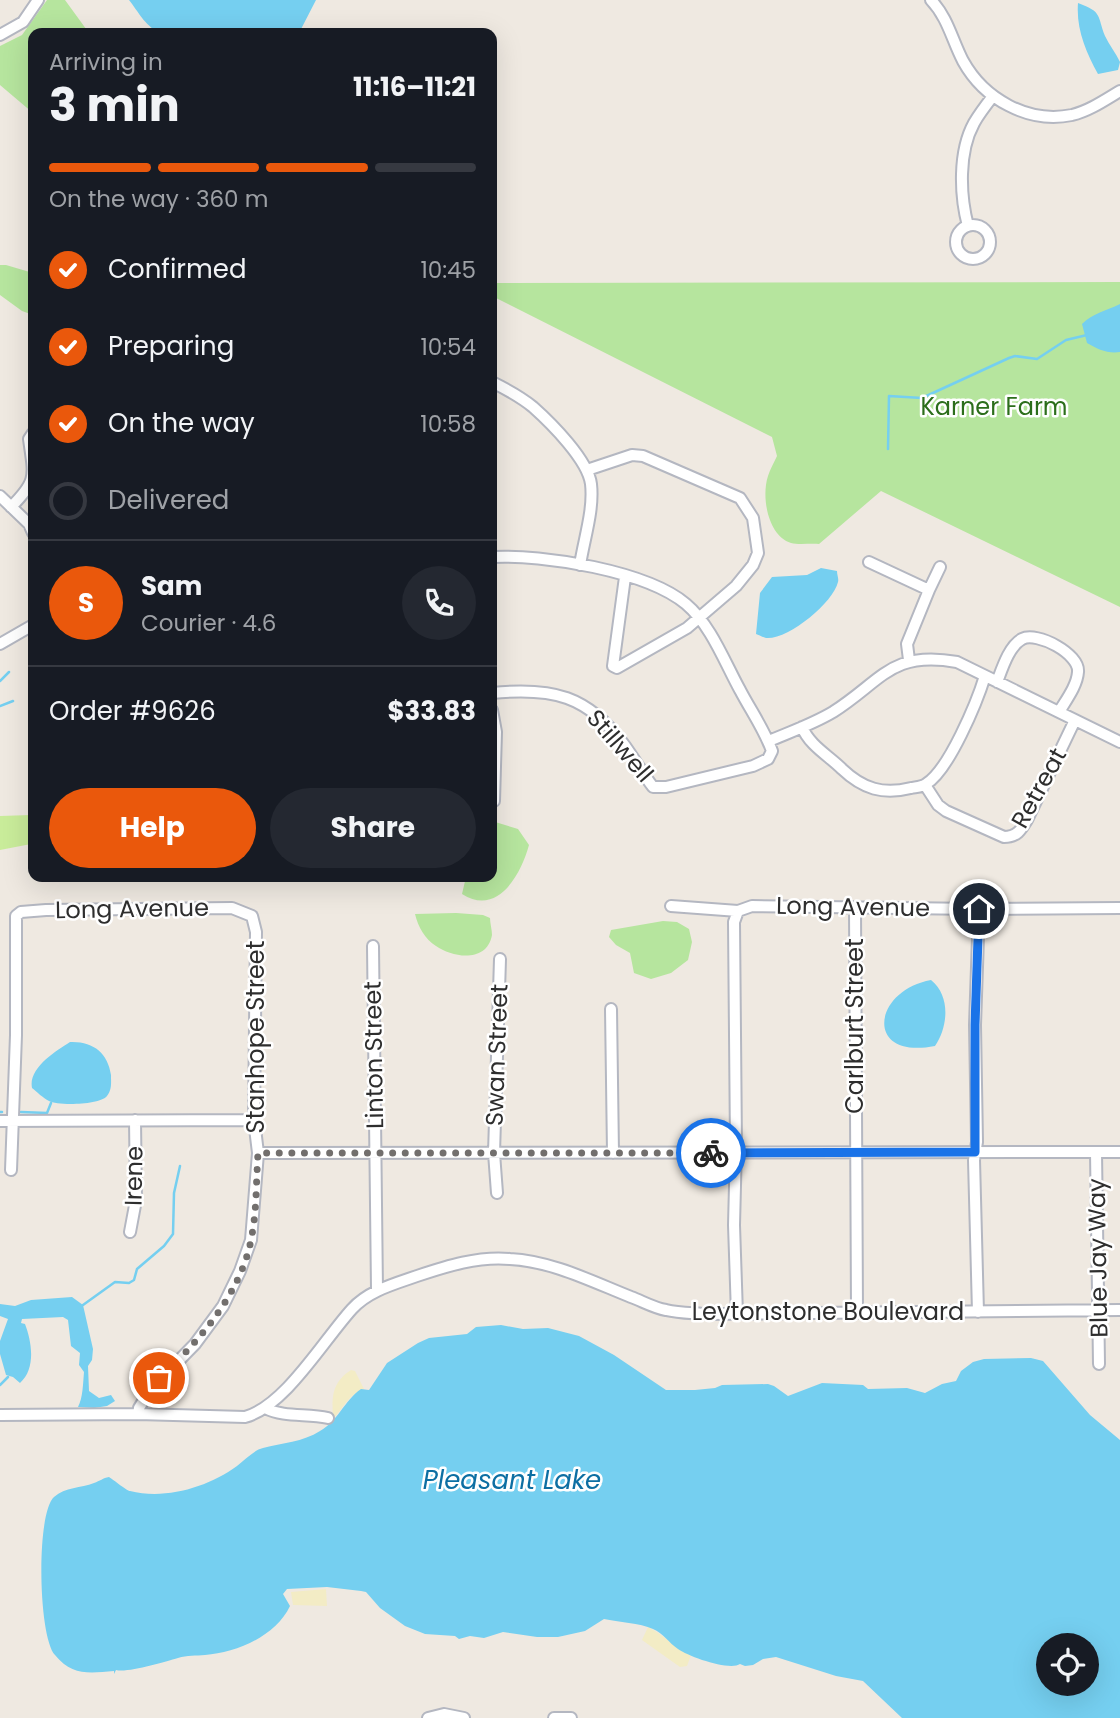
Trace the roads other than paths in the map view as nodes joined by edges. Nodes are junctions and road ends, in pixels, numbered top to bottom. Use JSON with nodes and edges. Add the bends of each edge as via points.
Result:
{"nodes":[{"id":1,"x":38,"y":0,"type":"edge"},
{"id":2,"x":931,"y":0,"type":"edge"},
{"id":3,"x":0,"y":35,"type":"edge"},
{"id":4,"x":1120,"y":91,"type":"edge"},
{"id":5,"x":992,"y":96,"type":"junction"},
{"id":6,"x":968,"y":226,"type":"dead end"},
{"id":7,"x":497,"y":385,"type":"edge"},
{"id":8,"x":587,"y":470,"type":"junction"},
{"id":9,"x":28,"y":488,"type":"edge"},
{"id":10,"x":0,"y":496,"type":"edge"},
{"id":11,"x":11,"y":507,"type":"junction"},
{"id":12,"x":28,"y":523,"type":"edge"},
{"id":13,"x":497,"y":557,"type":"edge"},
{"id":14,"x":869,"y":562,"type":"dead end"},
{"id":15,"x":580,"y":565,"type":"junction"},
{"id":16,"x":940,"y":567,"type":"dead end"},
{"id":17,"x":625,"y":577,"type":"junction"},
{"id":18,"x":929,"y":590,"type":"junction"},
{"id":19,"x":698,"y":618,"type":"junction"},
{"id":20,"x":28,"y":628,"type":"edge"},
{"id":21,"x":0,"y":644,"type":"edge"},
{"id":22,"x":909,"y":660,"type":"junction"},
{"id":23,"x":985,"y":676,"type":"junction"},
{"id":24,"x":997,"y":682,"type":"junction"},
{"id":25,"x":497,"y":692,"type":"edge"},
{"id":26,"x":1059,"y":712,"type":"junction"},
{"id":27,"x":1075,"y":720,"type":"junction"},
{"id":28,"x":802,"y":727,"type":"junction"},
{"id":29,"x":769,"y":741,"type":"junction"},
{"id":30,"x":1120,"y":742,"type":"edge"},
{"id":31,"x":925,"y":785,"type":"junction"},
{"id":32,"x":671,"y":906,"type":"dead end"},
{"id":33,"x":855,"y":907,"type":"junction"},
{"id":34,"x":1120,"y":908,"type":"edge"},
{"id":35,"x":979,"y":909,"type":"junction"},
{"id":36,"x":738,"y":911,"type":"junction"},
{"id":37,"x":252,"y":916,"type":"joint"},
{"id":38,"x":373,"y":946,"type":"dead end"},
{"id":39,"x":500,"y":959,"type":"dead end"},
{"id":40,"x":611,"y":1009,"type":"dead end"},
{"id":41,"x":254,"y":1119,"type":"junction"},
{"id":42,"x":135,"y":1120,"type":"junction"},
{"id":43,"x":0,"y":1121,"type":"edge"},
{"id":44,"x":12,"y":1121,"type":"junction"},
{"id":45,"x":975,"y":1152,"type":"junction"},
{"id":46,"x":1096,"y":1152,"type":"junction"},
{"id":47,"x":1120,"y":1152,"type":"edge"},
{"id":48,"x":258,"y":1153,"type":"junction"},
{"id":49,"x":375,"y":1153,"type":"junction"},
{"id":50,"x":494,"y":1153,"type":"junction"},
{"id":51,"x":613,"y":1153,"type":"junction"},
{"id":52,"x":735,"y":1153,"type":"junction"},
{"id":53,"x":854,"y":1153,"type":"junction"},
{"id":54,"x":11,"y":1170,"type":"dead end"},
{"id":55,"x":497,"y":1194,"type":"dead end"},
{"id":56,"x":130,"y":1232,"type":"dead end"},
{"id":57,"x":377,"y":1290,"type":"junction"},
{"id":58,"x":1100,"y":1310,"type":"junction"},
{"id":59,"x":1120,"y":1310,"type":"edge"},
{"id":60,"x":857,"y":1312,"type":"junction"},
{"id":61,"x":978,"y":1312,"type":"junction"},
{"id":62,"x":737,"y":1314,"type":"junction"},
{"id":63,"x":1099,"y":1364,"type":"dead end"},
{"id":64,"x":265,"y":1408,"type":"junction"},
{"id":65,"x":138,"y":1414,"type":"junction"},
{"id":66,"x":0,"y":1415,"type":"edge"},
{"id":67,"x":328,"y":1418,"type":"dead end"},
{"id":68,"x":428,"y":1718,"type":"edge"},
{"id":69,"x":464,"y":1718,"type":"edge"},
{"id":70,"x":554,"y":1718,"type":"edge"},
{"id":71,"x":571,"y":1718,"type":"edge"}],
"edges":[{"from":1,"to":3,"type":"street","via":[[23,22]]},
{"from":2,"to":5,"type":"street","via":[[946,18],[964,64]]},
{"from":4,"to":5,"type":"street","via":[[1082,111],[1059,116],[1025,112]]},
{"from":5,"to":6,"type":"street","via":[[974,122],[965,149]]},
{"from":7,"to":8,"type":"street","via":[[533,407]]},
{"from":8,"to":15,"type":"street","via":[[590,507]]},
{"from":8,"to":19,"type":"street","via":[[632,455],[643,456],[740,498],[753,518],[758,553],[736,586]]},
{"from":9,"to":11,"type":"street"},
{"from":10,"to":11,"type":"street"},
{"from":11,"to":12,"type":"street"},
{"from":13,"to":15,"type":"street"},
{"from":14,"to":18,"type":"street"},
{"from":15,"to":17,"type":"street"},
{"from":16,"to":18,"type":"street"},
{"from":17,"to":19,"type":"street","via":[[677,598]]},
{"from":17,"to":19,"type":"street","via":[[613,666],[617,668],[670,639]]},
{"from":18,"to":22,"type":"street","via":[[907,644]]},
{"from":19,"to":29,"type":"street"},
{"from":20,"to":21,"type":"street"},
{"from":22,"to":23,"type":"street","via":[[957,662]]},
{"from":22,"to":28,"type":"street","via":[[894,665],[830,713]]},
{"from":23,"to":24,"type":"street"},
{"from":23,"to":31,"type":"street","via":[[952,752]]},
{"from":24,"to":26,"type":"street"},
{"from":24,"to":26,"type":"street","via":[[1019,640],[1030,637],[1051,644],[1074,659],[1079,671]]},
{"from":25,"to":29,"type":"street","name":"Stillwell","via":[[541,691],[582,703],[624,744],[653,787],[754,766],[768,759],[772,751]]},
{"from":26,"to":27,"type":"street"},
{"from":27,"to":30,"type":"street"},
{"from":27,"to":31,"type":"street","name":"Retreat","via":[[1027,820],[1011,837],[946,811]]},
{"from":28,"to":29,"type":"street"},
{"from":28,"to":31,"type":"street","via":[[812,744],[869,788],[888,792]]},
{"from":32,"to":36,"type":"street","name":"Long Avenue"},
{"from":33,"to":35,"type":"street","name":"Long Avenue"},
{"from":33,"to":36,"type":"street","name":"Long Avenue","via":[[752,906]]},
{"from":33,"to":53,"type":"street","name":"Carlburt Street"},
{"from":34,"to":35,"type":"street","name":"Long Avenue"},
{"from":35,"to":45,"type":"street"},
{"from":36,"to":52,"type":"street","via":[[734,922]]},
{"from":37,"to":41,"type":"street","name":"Stanhope Street","via":[[256,932]]},
{"from":37,"to":44,"type":"street","name":"Long Avenue","via":[[232,908],[16,915]]},
{"from":38,"to":49,"type":"street","name":"Linton Street"},
{"from":39,"to":50,"type":"street","name":"Swan Street"},
{"from":40,"to":51,"type":"street"},
{"from":41,"to":42,"type":"street"},
{"from":41,"to":48,"type":"street","name":"Stanhope Street"},
{"from":42,"to":44,"type":"street"},
{"from":42,"to":56,"type":"street","name":"Irene","via":[[136,1200]]},
{"from":43,"to":44,"type":"street"},
{"from":44,"to":54,"type":"street"},
{"from":45,"to":46,"type":"street"},
{"from":45,"to":53,"type":"street"},
{"from":45,"to":61,"type":"street"},
{"from":46,"to":47,"type":"street"},
{"from":46,"to":58,"type":"street","name":"Blue Jay Way"},
{"from":48,"to":49,"type":"street"},
{"from":48,"to":65,"type":"street","name":"Stanhope Street","via":[[251,1240],[240,1271],[209,1327],[150,1390]]},
{"from":49,"to":50,"type":"street"},
{"from":49,"to":57,"type":"street","name":"Linton Street"},
{"from":50,"to":51,"type":"street"},
{"from":50,"to":55,"type":"street","name":"Swan Street"},
{"from":51,"to":52,"type":"street"},
{"from":52,"to":53,"type":"street"},
{"from":52,"to":62,"type":"street"},
{"from":53,"to":60,"type":"street","name":"Carlburt Street"},
{"from":57,"to":62,"type":"street","name":"Leytonstone Boulevard","via":[[480,1259],[510,1259],[558,1269],[665,1310]]},
{"from":57,"to":64,"type":"street","name":"Leytonstone Boulevard","via":[[357,1303],[282,1394]]},
{"from":58,"to":59,"type":"street","name":"Leytonstone Boulevard"},
{"from":58,"to":61,"type":"street","name":"Leytonstone Boulevard"},
{"from":58,"to":63,"type":"street","name":"Blue Jay Way"},
{"from":60,"to":61,"type":"street","name":"Leytonstone Boulevard"},
{"from":60,"to":62,"type":"street","name":"Leytonstone Boulevard"},
{"from":64,"to":65,"type":"street","name":"Leytonstone Boulevard","via":[[244,1417]]},
{"from":64,"to":67,"type":"street","name":"Leytonstone Boulevard","via":[[278,1414]]},
{"from":65,"to":66,"type":"street","name":"Leytonstone Boulevard"},
{"from":68,"to":69,"type":"street","via":[[444,1714]]},
{"from":70,"to":71,"type":"street"}]}
